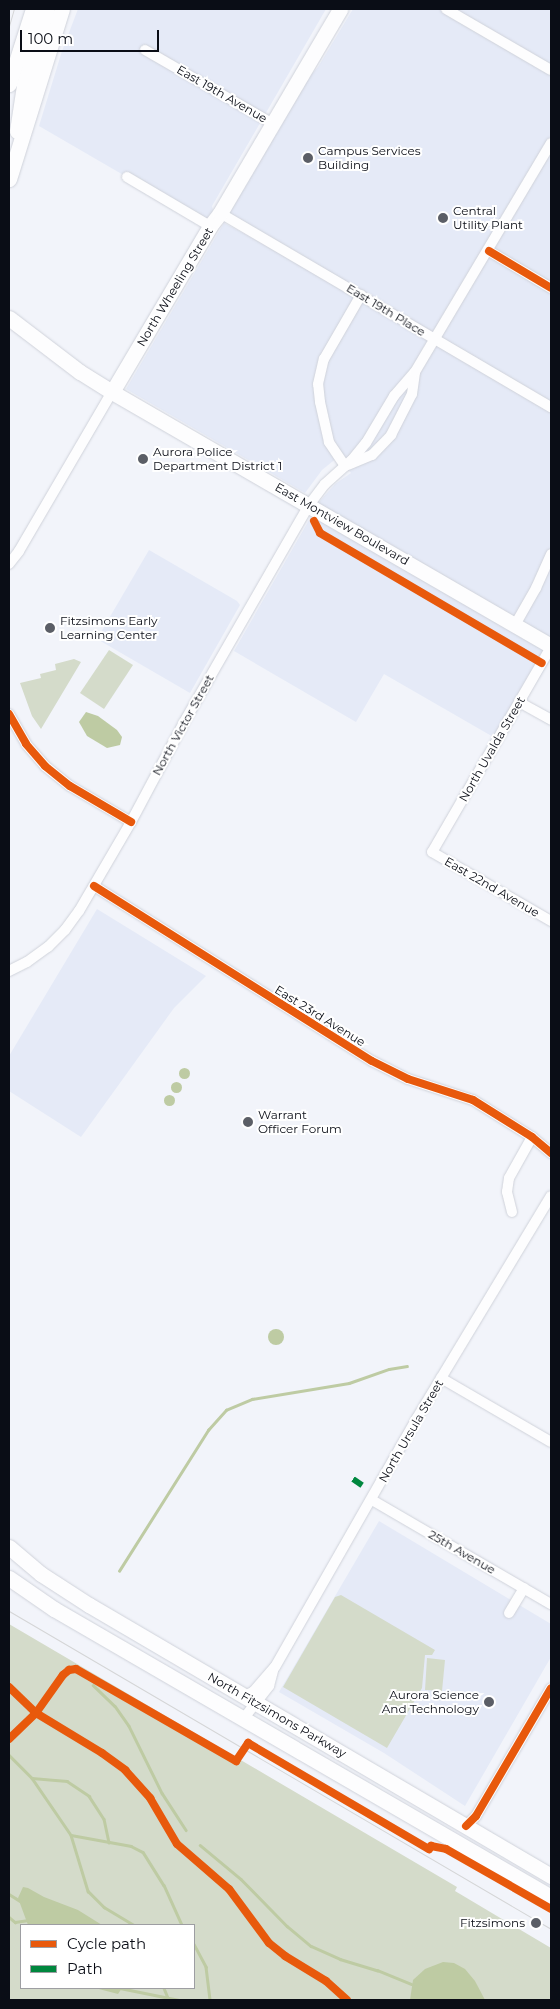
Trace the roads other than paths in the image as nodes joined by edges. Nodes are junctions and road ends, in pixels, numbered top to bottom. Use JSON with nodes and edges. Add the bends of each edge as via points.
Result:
{"nodes":[{"id":1,"x":33,"y":9,"type":"edge"},
{"id":2,"x":48,"y":9,"type":"edge"},
{"id":3,"x":62,"y":9,"type":"edge"},
{"id":4,"x":340,"y":9,"type":"edge"},
{"id":5,"x":446,"y":9,"type":"edge"},
{"id":6,"x":145,"y":50,"type":"dead end"},
{"id":7,"x":551,"y":70,"type":"edge"},
{"id":8,"x":9,"y":84,"type":"edge"},
{"id":9,"x":273,"y":124,"type":"junction"},
{"id":10,"x":551,"y":143,"type":"edge"},
{"id":11,"x":9,"y":176,"type":"edge"},
{"id":12,"x":127,"y":177,"type":"dead end"},
{"id":13,"x":220,"y":213,"type":"junction"},
{"id":14,"x":210,"y":226,"type":"junction"},
{"id":15,"x":488,"y":251,"type":"junction"},
{"id":16,"x":551,"y":288,"type":"edge"},
{"id":17,"x":361,"y":295,"type":"junction"},
{"id":18,"x":9,"y":318,"type":"edge"},
{"id":19,"x":436,"y":340,"type":"junction"},
{"id":20,"x":415,"y":372,"type":"junction"},
{"id":21,"x":112,"y":392,"type":"junction"},
{"id":22,"x":551,"y":407,"type":"edge"},
{"id":23,"x":345,"y":466,"type":"junction"},
{"id":24,"x":309,"y":505,"type":"junction"},
{"id":25,"x":551,"y":554,"type":"edge"},
{"id":26,"x":9,"y":564,"type":"edge"},
{"id":27,"x":515,"y":625,"type":"junction"},
{"id":28,"x":551,"y":646,"type":"edge"},
{"id":29,"x":519,"y":702,"type":"junction"},
{"id":30,"x":9,"y":714,"type":"edge"},
{"id":31,"x":551,"y":720,"type":"edge"},
{"id":32,"x":131,"y":822,"type":"junction"},
{"id":33,"x":432,"y":852,"type":"joint"},
{"id":34,"x":94,"y":886,"type":"junction"},
{"id":35,"x":551,"y":921,"type":"edge"},
{"id":36,"x":9,"y":971,"type":"edge"},
{"id":37,"x":532,"y":1137,"type":"junction"},
{"id":38,"x":547,"y":1147,"type":"edge"},
{"id":39,"x":551,"y":1153,"type":"edge"},
{"id":40,"x":551,"y":1196,"type":"edge"},
{"id":41,"x":512,"y":1212,"type":"dead end"},
{"id":42,"x":442,"y":1378,"type":"junction"},
{"id":43,"x":551,"y":1442,"type":"edge"},
{"id":44,"x":372,"y":1500,"type":"junction"},
{"id":45,"x":9,"y":1547,"type":"edge"},
{"id":46,"x":9,"y":1578,"type":"edge"},
{"id":47,"x":524,"y":1588,"type":"junction"},
{"id":48,"x":551,"y":1604,"type":"edge"},
{"id":49,"x":509,"y":1613,"type":"dead end"},
{"id":50,"x":274,"y":1668,"type":"junction"},
{"id":51,"x":551,"y":1688,"type":"edge"},
{"id":52,"x":244,"y":1696,"type":"junction"},
{"id":53,"x":258,"y":1703,"type":"junction"},
{"id":54,"x":244,"y":1718,"type":"junction"},
{"id":55,"x":466,"y":1826,"type":"junction"},
{"id":56,"x":551,"y":1876,"type":"edge"},
{"id":57,"x":551,"y":1897,"type":"edge"}],
"edges":[{"from":1,"to":8,"type":"main road"},
{"from":2,"to":11,"type":"main road","via":[[23,88]]},
{"from":3,"to":11,"type":"main road"},
{"from":4,"to":9,"type":"main road","name":"North Wheeling Street"},
{"from":5,"to":7,"type":"street"},
{"from":6,"to":9,"type":"street","name":"East 19th Avenue"},
{"from":9,"to":13,"type":"main road","name":"North Wheeling Street"},
{"from":10,"to":15,"type":"street","name":"North Victor Street"},
{"from":12,"to":14,"type":"street"},
{"from":13,"to":14,"type":"main road","name":"North Wheeling Street"},
{"from":13,"to":17,"type":"street","name":"East 19th Place"},
{"from":14,"to":21,"type":"main road","name":"North Wheeling Street"},
{"from":15,"to":16,"type":"street"},
{"from":15,"to":19,"type":"street","name":"North Victor Street"},
{"from":17,"to":19,"type":"street","name":"East 19th Place"},
{"from":17,"to":23,"type":"street","via":[[324,359],[318,384],[321,411],[330,442]]},
{"from":18,"to":21,"type":"main road","name":"East Montview Boulevard"},
{"from":19,"to":20,"type":"street","name":"North Victor Street"},
{"from":19,"to":22,"type":"street","name":"East 19th Place"},
{"from":20,"to":23,"type":"street","name":"North Victor Street","via":[[394,396],[366,443]]},
{"from":20,"to":23,"type":"street","name":"North Victor Street","via":[[408,404],[385,443],[372,455]]},
{"from":21,"to":24,"type":"main road","name":"East Montview Boulevard"},
{"from":21,"to":26,"type":"street","name":"North Wheeling Street"},
{"from":23,"to":24,"type":"street","name":"North Victor Street"},
{"from":24,"to":27,"type":"main road","name":"East Montview Boulevard"},
{"from":24,"to":32,"type":"street","name":"North Victor Street","via":[[178,732]]},
{"from":25,"to":27,"type":"street"},
{"from":27,"to":28,"type":"main road","name":"East Montview Boulevard"},
{"from":28,"to":29,"type":"street","name":"North Uvalda Street"},
{"from":29,"to":31,"type":"street"},
{"from":29,"to":33,"type":"street","name":"North Uvalda Street"},
{"from":30,"to":32,"type":"street","via":[[26,744],[45,766],[70,786]]},
{"from":32,"to":34,"type":"street","name":"North Victor Street"},
{"from":33,"to":35,"type":"street","name":"East 22nd Avenue"},
{"from":34,"to":36,"type":"street","name":"North Victor Street","via":[[58,937],[33,958]]},
{"from":34,"to":37,"type":"street","name":"East 23rd Avenue","via":[[372,1061],[419,1083],[473,1100]]},
{"from":37,"to":38,"type":"street","name":"East 23rd Avenue"},
{"from":37,"to":41,"type":"street","via":[[509,1178],[507,1192]]},
{"from":38,"to":39,"type":"street","name":"East 23rd Avenue"},
{"from":40,"to":42,"type":"street","name":"North Ursula Street"},
{"from":42,"to":43,"type":"street"},
{"from":42,"to":44,"type":"street","name":"North Ursula Street"},
{"from":44,"to":47,"type":"street","name":"25th Avenue"},
{"from":44,"to":50,"type":"street","name":"North Ursula Street"},
{"from":45,"to":52,"type":"main road","name":"North Fitzsimons Parkway","via":[[68,1592]]},
{"from":46,"to":54,"type":"main road","name":"North Fitzsimons Parkway","via":[[54,1609]]},
{"from":47,"to":48,"type":"street","name":"25th Avenue"},
{"from":47,"to":49,"type":"street"},
{"from":50,"to":52,"type":"street","name":"North Ursula Street","via":[[252,1692]]},
{"from":50,"to":53,"type":"street","name":"North Ursula Street","via":[[269,1686]]},
{"from":51,"to":55,"type":"street","via":[[476,1816]]},
{"from":52,"to":53,"type":"main road","name":"North Fitzsimons Parkway"},
{"from":53,"to":54,"type":"street","name":"North Ursula Street"},
{"from":53,"to":55,"type":"main road","name":"North Fitzsimons Parkway"},
{"from":54,"to":57,"type":"main road","name":"North Fitzsimons Parkway"},
{"from":55,"to":56,"type":"main road","name":"North Fitzsimons Parkway"}]}
